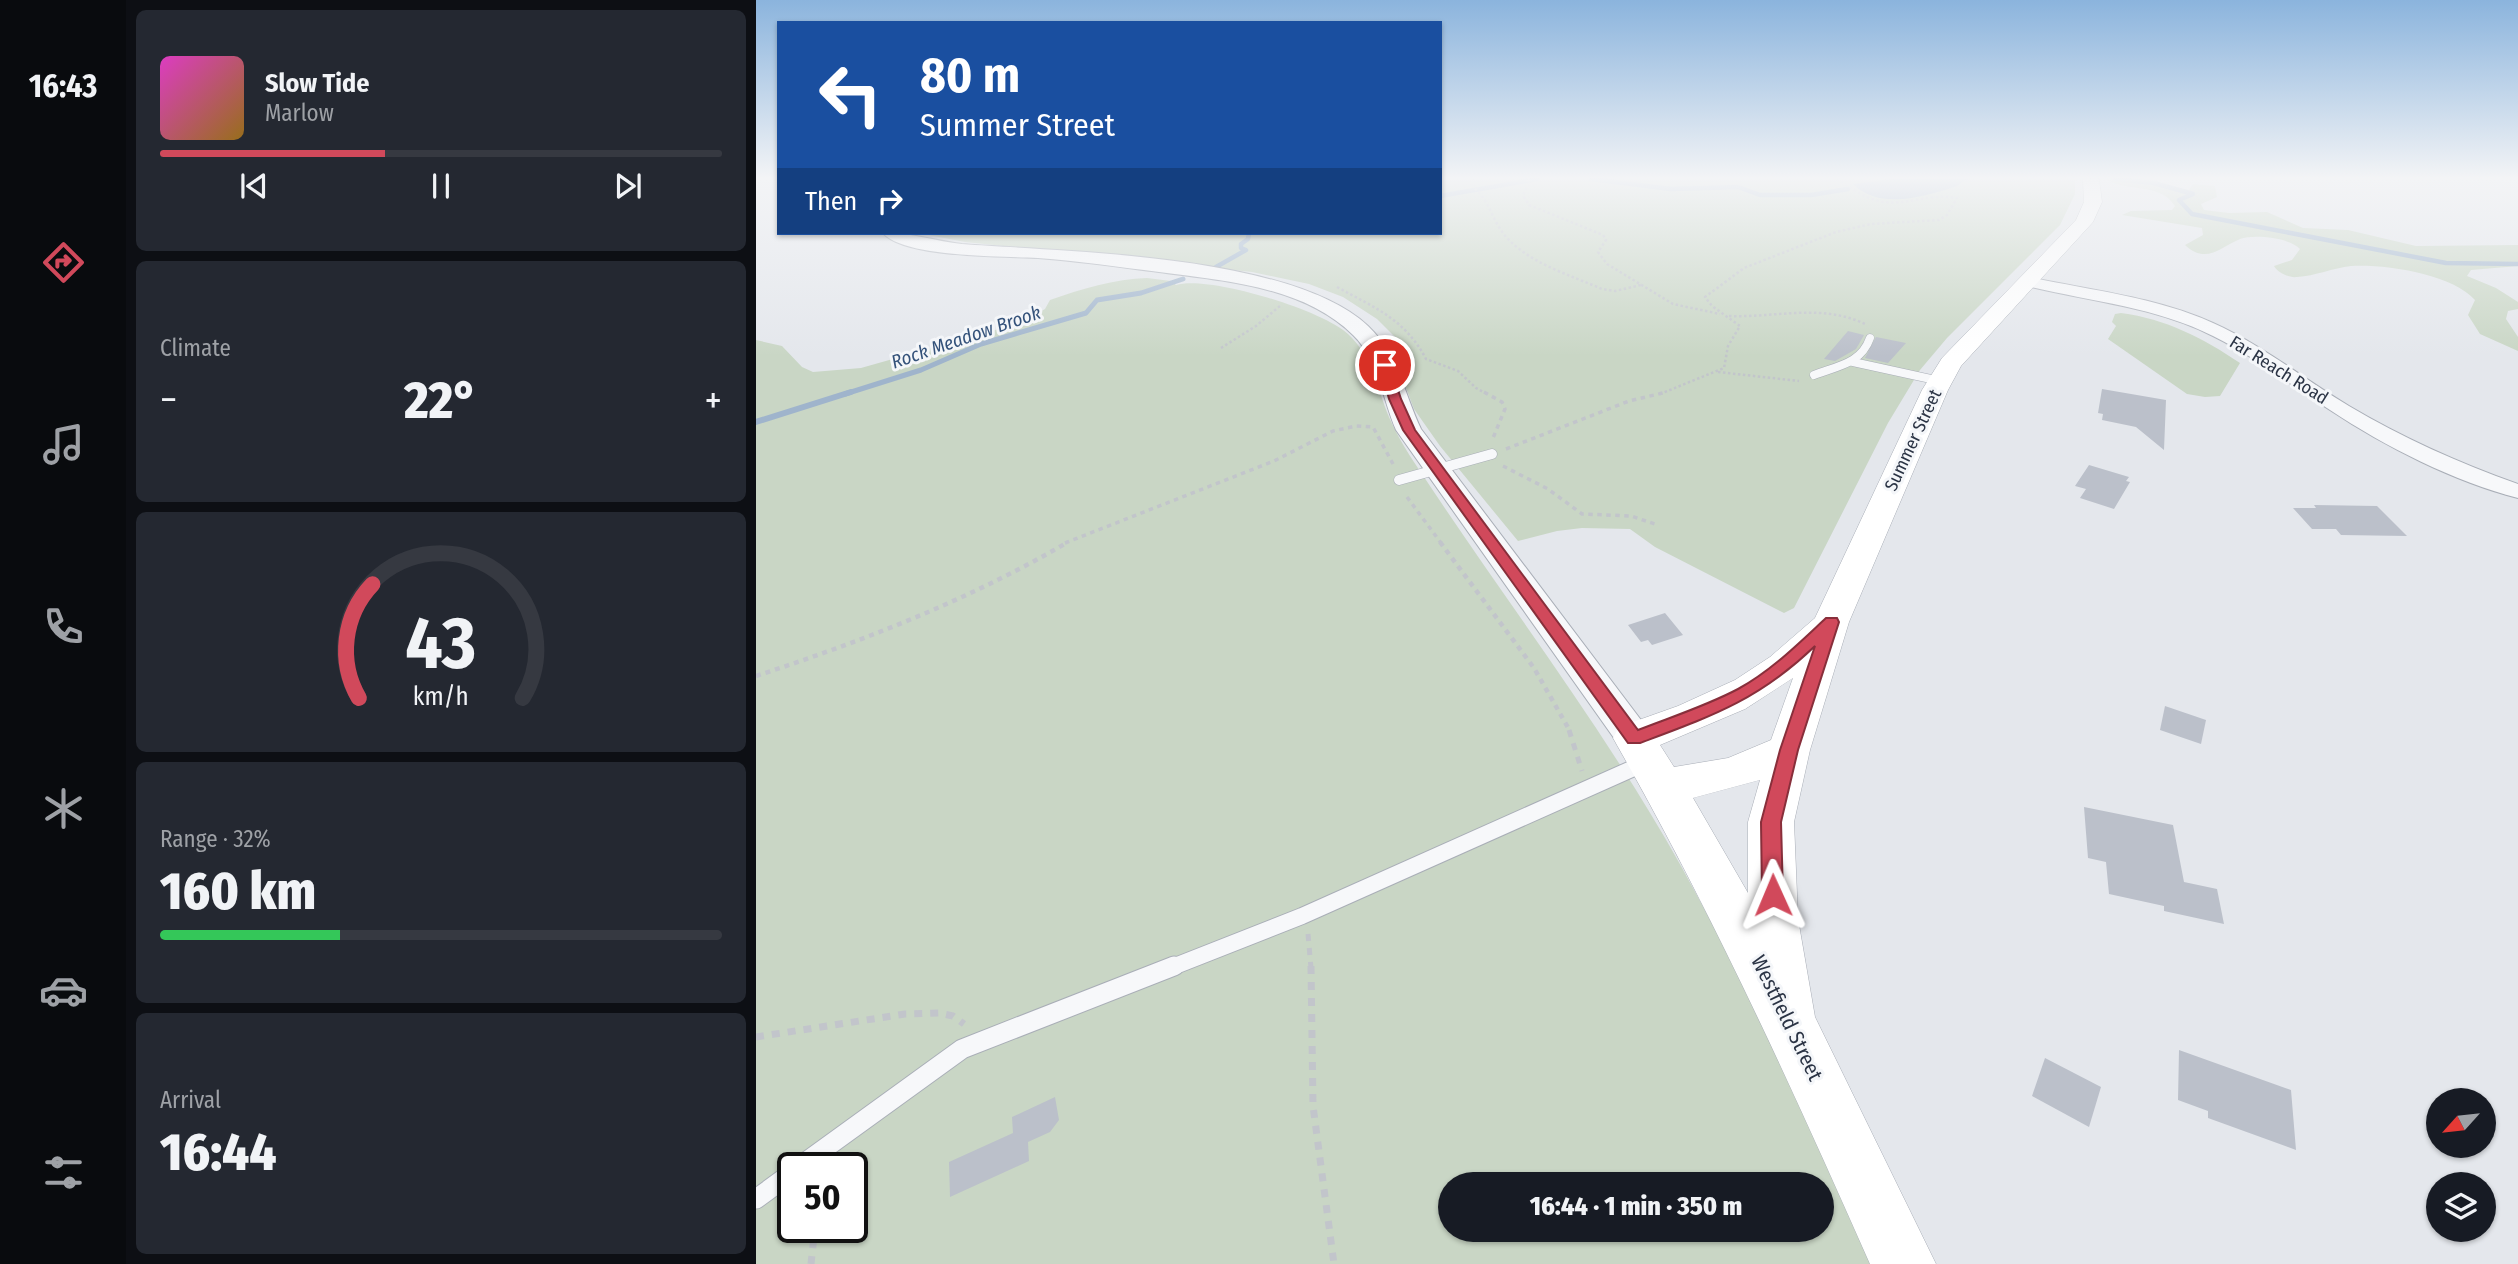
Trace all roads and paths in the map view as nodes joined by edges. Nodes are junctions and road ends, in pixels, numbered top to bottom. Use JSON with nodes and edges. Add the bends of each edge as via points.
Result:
{"nodes":[{"id":1,"x":904,"y":238,"type":"edge"},
{"id":2,"x":1506,"y":238,"type":"edge"},
{"id":3,"x":1604,"y":238,"type":"edge"},
{"id":4,"x":1823,"y":238,"type":"edge"},
{"id":5,"x":2069,"y":238,"type":"edge"},
{"id":6,"x":2028,"y":282,"type":"junction"},
{"id":7,"x":1642,"y":285,"type":"junction"},
{"id":8,"x":1319,"y":295,"type":"junction"},
{"id":9,"x":1727,"y":315,"type":"junction"},
{"id":10,"x":1870,"y":338,"type":"joint"},
{"id":11,"x":1221,"y":348,"type":"dead end"},
{"id":12,"x":1853,"y":362,"type":"junction"},
{"id":13,"x":1717,"y":372,"type":"junction"},
{"id":14,"x":1814,"y":375,"type":"joint"},
{"id":15,"x":1940,"y":381,"type":"junction"},
{"id":16,"x":1492,"y":454,"type":"junction"},
{"id":17,"x":1436,"y":470,"type":"junction"},
{"id":18,"x":1399,"y":480,"type":"junction"},
{"id":19,"x":2518,"y":491,"type":"edge"},
{"id":20,"x":1655,"y":524,"type":"dead end"},
{"id":21,"x":1832,"y":622,"type":"junction"},
{"id":22,"x":756,"y":676,"type":"edge"},
{"id":23,"x":1789,"y":750,"type":"junction"},
{"id":24,"x":1649,"y":762,"type":"junction"},
{"id":25,"x":1581,"y":789,"type":"junction"},
{"id":26,"x":1302,"y":916,"type":"junction"},
{"id":27,"x":1788,"y":1017,"type":"junction"},
{"id":28,"x":756,"y":1037,"type":"edge"},
{"id":29,"x":986,"y":1039,"type":"junction"},
{"id":30,"x":820,"y":1152,"type":"edge"},
{"id":31,"x":777,"y":1184,"type":"edge"},
{"id":32,"x":756,"y":1199,"type":"edge"},
{"id":33,"x":813,"y":1243,"type":"edge"},
{"id":34,"x":811,"y":1264,"type":"edge"},
{"id":35,"x":1334,"y":1264,"type":"edge"},
{"id":36,"x":1903,"y":1264,"type":"edge"}],
"edges":[{"from":1,"to":8,"type":"street","name":"Westfield Street","via":[[932,245],[1224,276]]},
{"from":2,"to":7,"type":"path","via":[[1602,289]]},
{"from":3,"to":7,"type":"path","via":[[1598,252],[1603,261]]},
{"from":4,"to":9,"type":"path","via":[[1744,268],[1705,298]]},
{"from":5,"to":6,"type":"main road","name":"Summer Street"},
{"from":6,"to":15,"type":"main road","name":"Summer Street","via":[[1951,363]]},
{"from":6,"to":19,"type":"street","name":"Far Reach Road","via":[[2201,324],[2266,358],[2369,425]]},
{"from":7,"to":9,"type":"path","via":[[1673,304]]},
{"from":8,"to":11,"type":"path"},
{"from":8,"to":16,"type":"path","via":[[1397,320],[1415,338],[1426,359],[1458,371],[1505,405]]},
{"from":8,"to":17,"type":"street","name":"Westfield Street","via":[[1369,338],[1385,365],[1409,430]]},
{"from":9,"to":10,"type":"path","via":[[1845,317],[1866,324]]},
{"from":9,"to":13,"type":"path","via":[[1740,330],[1728,346],[1726,364]]},
{"from":10,"to":12,"type":"lane"},
{"from":12,"to":14,"type":"lane"},
{"from":12,"to":15,"type":"lane"},
{"from":13,"to":14,"type":"path","via":[[1793,381]]},
{"from":13,"to":16,"type":"path"},
{"from":15,"to":21,"type":"main road","name":"Summer Street"},
{"from":16,"to":17,"type":"lane"},
{"from":16,"to":20,"type":"path","via":[[1516,475],[1548,489],[1582,514],[1632,516]]},
{"from":17,"to":18,"type":"lane"},
{"from":17,"to":24,"type":"street","name":"Westfield Street","via":[[1535,599]]},
{"from":18,"to":22,"type":"path","via":[[1373,427],[1333,431],[1274,461],[1069,541],[1025,567],[846,646]]},
{"from":18,"to":25,"type":"path","via":[[1553,699],[1580,759]]},
{"from":21,"to":23,"type":"main road","name":"Summer Street"},
{"from":21,"to":24,"type":"main road","name":"Summer Street","via":[[1784,666],[1745,693],[1707,711]]},
{"from":23,"to":24,"type":"main road","via":[[1744,771],[1695,783]]},
{"from":23,"to":27,"type":"main road","name":"Summer Street","via":[[1771,822],[1773,919]]},
{"from":24,"to":25,"type":"lane"},
{"from":24,"to":27,"type":"main road","name":"Westfield Street","via":[[1705,856]]},
{"from":25,"to":26,"type":"lane"},
{"from":26,"to":29,"type":"lane"},
{"from":26,"to":35,"type":"path","via":[[1311,959],[1312,1106]]},
{"from":27,"to":36,"type":"main road","name":"Westfield Street"},
{"from":28,"to":29,"type":"path","via":[[927,1013],[953,1016]]},
{"from":29,"to":30,"type":"lane","via":[[954,1055]]},
{"from":31,"to":32,"type":"lane"},
{"from":33,"to":34,"type":"path"}]}
